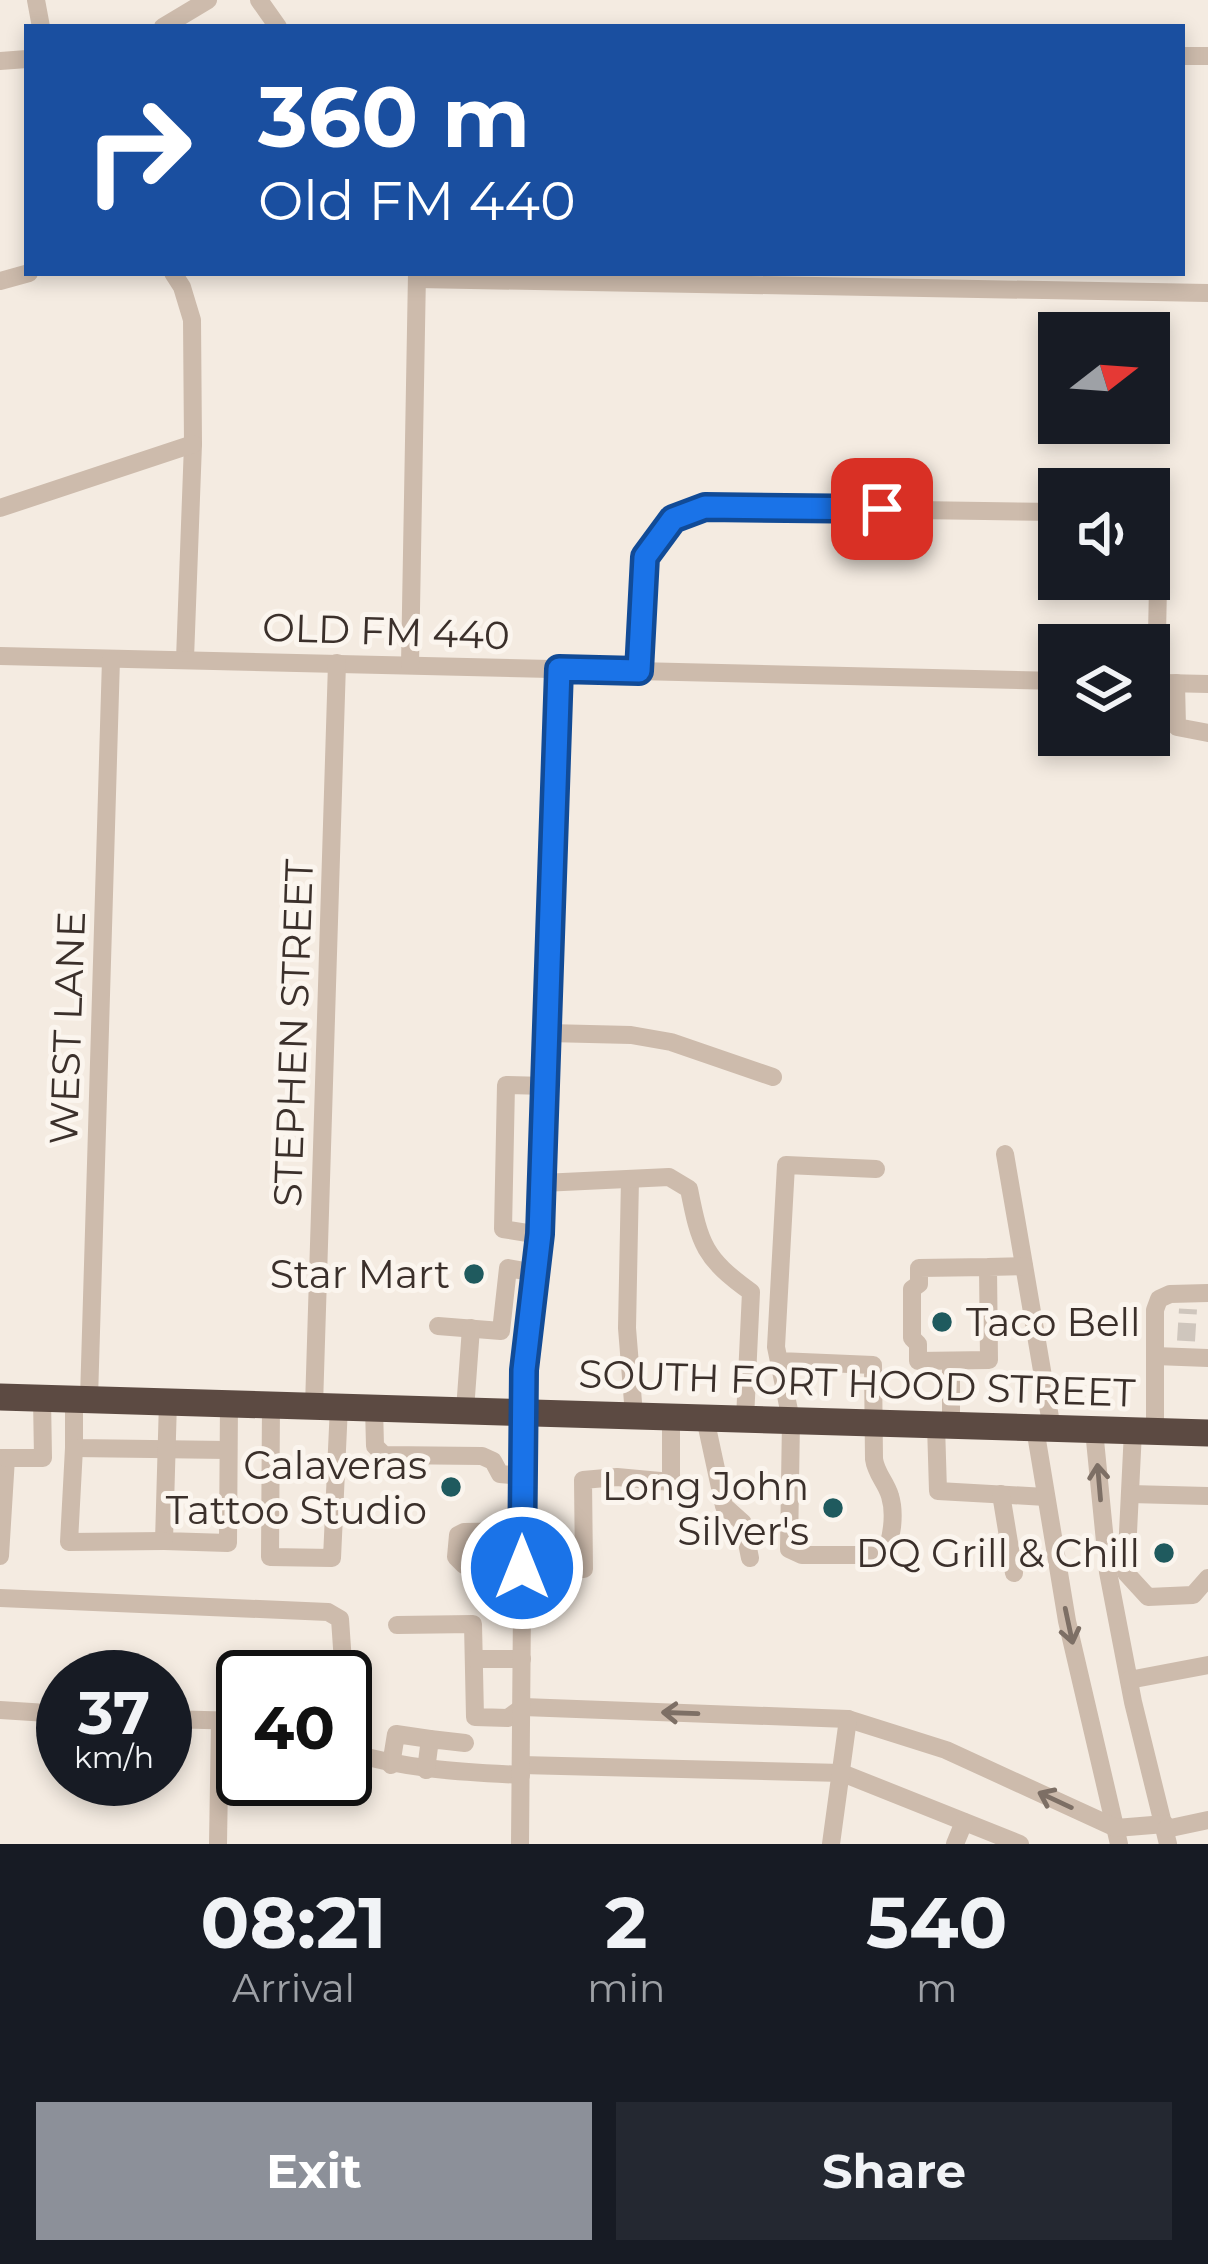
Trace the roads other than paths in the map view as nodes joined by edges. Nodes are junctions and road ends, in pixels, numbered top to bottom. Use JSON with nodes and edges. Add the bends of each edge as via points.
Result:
{"nodes":[{"id":1,"x":208,"y":0,"type":"edge"},
{"id":2,"x":168,"y":24,"type":"edge"},
{"id":3,"x":174,"y":276,"type":"edge"},
{"id":4,"x":418,"y":276,"type":"edge"},
{"id":5,"x":698,"y":279,"type":"edge"},
{"id":6,"x":1208,"y":293,"type":"edge"},
{"id":7,"x":193,"y":444,"type":"junction"},
{"id":8,"x":0,"y":508,"type":"edge"},
{"id":9,"x":1038,"y":512,"type":"edge"},
{"id":10,"x":0,"y":656,"type":"edge"},
{"id":11,"x":110,"y":658,"type":"junction"},
{"id":12,"x":185,"y":658,"type":"junction"},
{"id":13,"x":337,"y":663,"type":"junction"},
{"id":14,"x":410,"y":665,"type":"junction"},
{"id":15,"x":559,"y":669,"type":"junction"},
{"id":16,"x":639,"y":671,"type":"junction"},
{"id":17,"x":1038,"y":680,"type":"edge"},
{"id":18,"x":1170,"y":683,"type":"edge"},
{"id":19,"x":1208,"y":684,"type":"edge"},
{"id":20,"x":1170,"y":709,"type":"edge"},
{"id":21,"x":1208,"y":733,"type":"edge"},
{"id":22,"x":548,"y":1033,"type":"junction"},
{"id":23,"x":773,"y":1078,"type":"dead end"},
{"id":24,"x":546,"y":1086,"type":"junction"},
{"id":25,"x":1005,"y":1154,"type":"dead end"},
{"id":26,"x":876,"y":1169,"type":"dead end"},
{"id":27,"x":630,"y":1179,"type":"junction"},
{"id":28,"x":542,"y":1183,"type":"junction"},
{"id":29,"x":540,"y":1234,"type":"junction"},
{"id":30,"x":1024,"y":1266,"type":"junction"},
{"id":31,"x":988,"y":1267,"type":"junction"},
{"id":32,"x":536,"y":1273,"type":"junction"},
{"id":33,"x":1195,"y":1299,"type":"edge"},
{"id":34,"x":502,"y":1314,"type":"junction"},
{"id":35,"x":529,"y":1319,"type":"junction"},
{"id":36,"x":438,"y":1326,"type":"dead end"},
{"id":37,"x":471,"y":1328,"type":"junction"},
{"id":38,"x":1155,"y":1356,"type":"junction"},
{"id":39,"x":1208,"y":1358,"type":"edge"},
{"id":40,"x":778,"y":1361,"type":"junction"},
{"id":41,"x":951,"y":1361,"type":"junction"},
{"id":42,"x":0,"y":1397,"type":"edge"},
{"id":43,"x":42,"y":1398,"type":"junction"},
{"id":44,"x":81,"y":1399,"type":"junction"},
{"id":45,"x":168,"y":1401,"type":"junction"},
{"id":46,"x":229,"y":1403,"type":"junction"},
{"id":47,"x":271,"y":1404,"type":"junction"},
{"id":48,"x":327,"y":1406,"type":"junction"},
{"id":49,"x":374,"y":1407,"type":"junction"},
{"id":50,"x":465,"y":1410,"type":"junction"},
{"id":51,"x":523,"y":1412,"type":"junction"},
{"id":52,"x":634,"y":1415,"type":"junction"},
{"id":53,"x":670,"y":1417,"type":"junction"},
{"id":54,"x":705,"y":1418,"type":"junction"},
{"id":55,"x":745,"y":1419,"type":"junction"},
{"id":56,"x":790,"y":1420,"type":"junction"},
{"id":57,"x":874,"y":1423,"type":"junction"},
{"id":58,"x":944,"y":1425,"type":"junction"},
{"id":59,"x":1043,"y":1429,"type":"junction"},
{"id":60,"x":1094,"y":1430,"type":"junction"},
{"id":61,"x":1144,"y":1432,"type":"junction"},
{"id":62,"x":1208,"y":1433,"type":"edge"},
{"id":63,"x":74,"y":1448,"type":"junction"},
{"id":64,"x":167,"y":1450,"type":"junction"},
{"id":65,"x":229,"y":1450,"type":"junction"},
{"id":66,"x":3,"y":1458,"type":"edge"},
{"id":67,"x":522,"y":1477,"type":"junction"},
{"id":68,"x":1001,"y":1494,"type":"junction"},
{"id":69,"x":1130,"y":1494,"type":"junction"},
{"id":70,"x":1208,"y":1496,"type":"edge"},
{"id":71,"x":1046,"y":1497,"type":"junction"},
{"id":72,"x":522,"y":1531,"type":"junction"},
{"id":73,"x":164,"y":1541,"type":"junction"},
{"id":74,"x":0,"y":1556,"type":"edge"},
{"id":75,"x":750,"y":1558,"type":"dead end"},
{"id":76,"x":522,"y":1568,"type":"junction"},
{"id":77,"x":1014,"y":1573,"type":"dead end"},
{"id":78,"x":1208,"y":1578,"type":"edge"},
{"id":79,"x":0,"y":1598,"type":"edge"},
{"id":80,"x":397,"y":1624,"type":"dead end"},
{"id":81,"x":342,"y":1650,"type":"edge"},
{"id":82,"x":474,"y":1659,"type":"junction"},
{"id":83,"x":522,"y":1659,"type":"junction"},
{"id":84,"x":1208,"y":1665,"type":"edge"},
{"id":85,"x":1129,"y":1680,"type":"junction"},
{"id":86,"x":523,"y":1707,"type":"junction"},
{"id":87,"x":0,"y":1710,"type":"edge"},
{"id":88,"x":36,"y":1712,"type":"edge"},
{"id":89,"x":475,"y":1717,"type":"junction"},
{"id":90,"x":848,"y":1719,"type":"junction"},
{"id":91,"x":430,"y":1739,"type":"junction"},
{"id":92,"x":464,"y":1743,"type":"junction"},
{"id":93,"x":372,"y":1759,"type":"edge"},
{"id":94,"x":391,"y":1765,"type":"junction"},
{"id":95,"x":426,"y":1770,"type":"junction"},
{"id":96,"x":521,"y":1770,"type":"junction"},
{"id":97,"x":463,"y":1772,"type":"junction"},
{"id":98,"x":842,"y":1773,"type":"junction"},
{"id":99,"x":219,"y":1806,"type":"edge"},
{"id":100,"x":1208,"y":1820,"type":"edge"},
{"id":101,"x":964,"y":1822,"type":"junction"},
{"id":102,"x":1166,"y":1832,"type":"edge"},
{"id":103,"x":1118,"y":1836,"type":"edge"},
{"id":104,"x":218,"y":1844,"type":"edge"},
{"id":105,"x":520,"y":1844,"type":"edge"},
{"id":106,"x":831,"y":1844,"type":"edge"},
{"id":107,"x":955,"y":1844,"type":"edge"},
{"id":108,"x":1020,"y":1844,"type":"edge"}],
"edges":[{"from":1,"to":2,"type":"street"},
{"from":3,"to":7,"type":"street","via":[[192,320]]},
{"from":4,"to":5,"type":"street"},
{"from":4,"to":14,"type":"street"},
{"from":5,"to":6,"type":"street"},
{"from":7,"to":8,"type":"street"},
{"from":7,"to":12,"type":"street"},
{"from":9,"to":16,"type":"street","via":[[705,507],[673,519],[645,557]]},
{"from":10,"to":11,"type":"street","name":"OLD FM 440"},
{"from":11,"to":12,"type":"street","name":"OLD FM 440"},
{"from":11,"to":44,"type":"street","name":"WEST LANE"},
{"from":12,"to":13,"type":"street","name":"OLD FM 440"},
{"from":13,"to":14,"type":"street","name":"OLD FM 440"},
{"from":13,"to":48,"type":"street","name":"STEPHEN STREET"},
{"from":14,"to":15,"type":"street","name":"OLD FM 440"},
{"from":15,"to":16,"type":"street","name":"OLD FM 440"},
{"from":15,"to":22,"type":"street"},
{"from":16,"to":17,"type":"street","name":"OLD FM 440"},
{"from":18,"to":19,"type":"street"},
{"from":20,"to":21,"type":"street","via":[[1177,727]]},
{"from":22,"to":23,"type":"street","via":[[671,1042]]},
{"from":22,"to":24,"type":"street"},
{"from":24,"to":28,"type":"street"},
{"from":24,"to":29,"type":"street","via":[[506,1085],[503,1229]]},
{"from":25,"to":30,"type":"street"},
{"from":26,"to":40,"type":"street","via":[[786,1165]]},
{"from":27,"to":28,"type":"street"},
{"from":27,"to":52,"type":"street"},
{"from":27,"to":55,"type":"street","via":[[669,1177],[688,1189],[716,1267],[751,1292]]},
{"from":28,"to":29,"type":"street"},
{"from":29,"to":32,"type":"street"},
{"from":30,"to":31,"type":"street"},
{"from":30,"to":59,"type":"street"},
{"from":31,"to":41,"type":"street","via":[[988,1360]]},
{"from":31,"to":41,"type":"street","via":[[920,1268],[918,1360]]},
{"from":32,"to":34,"type":"street","via":[[508,1268]]},
{"from":32,"to":35,"type":"street"},
{"from":33,"to":38,"type":"street","via":[[1159,1299]]},
{"from":34,"to":35,"type":"street"},
{"from":34,"to":37,"type":"street","via":[[501,1331]]},
{"from":35,"to":51,"type":"street"},
{"from":36,"to":37,"type":"street"},
{"from":37,"to":50,"type":"street"},
{"from":38,"to":39,"type":"street","via":[[1186,1349]]},
{"from":38,"to":61,"type":"street"},
{"from":40,"to":56,"type":"street"},
{"from":40,"to":57,"type":"street","via":[[873,1365]]},
{"from":41,"to":58,"type":"street"},
{"from":42,"to":43,"type":"highway","name":"SOUTH FORT HOOD STREET"},
{"from":43,"to":44,"type":"highway","name":"SOUTH FORT HOOD STREET"},
{"from":43,"to":66,"type":"street","via":[[43,1458]]},
{"from":44,"to":45,"type":"highway","name":"SOUTH FORT HOOD STREET"},
{"from":44,"to":63,"type":"street","name":"WEST LANE"},
{"from":45,"to":46,"type":"highway","name":"SOUTH FORT HOOD STREET"},
{"from":45,"to":64,"type":"street"},
{"from":46,"to":47,"type":"highway","name":"SOUTH FORT HOOD STREET"},
{"from":46,"to":65,"type":"street"},
{"from":47,"to":48,"type":"highway","name":"SOUTH FORT HOOD STREET"},
{"from":47,"to":48,"type":"street","name":"STEPHEN STREET","via":[[270,1557],[332,1558]]},
{"from":48,"to":49,"type":"highway","name":"SOUTH FORT HOOD STREET"},
{"from":49,"to":50,"type":"highway","name":"SOUTH FORT HOOD STREET"},
{"from":49,"to":67,"type":"street","via":[[375,1446],[384,1455],[482,1456],[500,1474]]},
{"from":50,"to":51,"type":"highway","name":"SOUTH FORT HOOD STREET"},
{"from":51,"to":52,"type":"highway","name":"SOUTH FORT HOOD STREET"},
{"from":51,"to":67,"type":"street"},
{"from":52,"to":53,"type":"highway","name":"SOUTH FORT HOOD STREET"},
{"from":53,"to":54,"type":"highway","name":"SOUTH FORT HOOD STREET"},
{"from":53,"to":76,"type":"street","via":[[671,1482],[583,1480],[584,1569]]},
{"from":54,"to":55,"type":"highway","name":"SOUTH FORT HOOD STREET"},
{"from":54,"to":75,"type":"street","via":[[724,1506],[743,1523]]},
{"from":55,"to":56,"type":"highway","name":"SOUTH FORT HOOD STREET"},
{"from":56,"to":57,"type":"highway","name":"SOUTH FORT HOOD STREET"},
{"from":56,"to":57,"type":"street","via":[[789,1550],[802,1555],[882,1555],[890,1546],[892,1501],[876,1473]]},
{"from":57,"to":58,"type":"highway","name":"SOUTH FORT HOOD STREET"},
{"from":58,"to":59,"type":"highway","name":"SOUTH FORT HOOD STREET"},
{"from":58,"to":68,"type":"street","via":[[938,1491]]},
{"from":59,"to":60,"type":"highway","name":"SOUTH FORT HOOD STREET"},
{"from":59,"to":71,"type":"street"},
{"from":60,"to":61,"type":"highway","name":"SOUTH FORT HOOD STREET"},
{"from":85,"to":60,"type":"street","one_way":true},
{"from":61,"to":62,"type":"highway","name":"SOUTH FORT HOOD STREET"},
{"from":61,"to":69,"type":"street"},
{"from":63,"to":64,"type":"street"},
{"from":63,"to":73,"type":"street","name":"WEST LANE","via":[[69,1542]]},
{"from":64,"to":65,"type":"street"},
{"from":64,"to":73,"type":"street"},
{"from":65,"to":73,"type":"street","via":[[228,1543]]},
{"from":66,"to":74,"type":"street"},
{"from":67,"to":72,"type":"street"},
{"from":68,"to":71,"type":"street"},
{"from":68,"to":77,"type":"street"},
{"from":69,"to":70,"type":"street"},
{"from":69,"to":78,"type":"street","via":[[1126,1573],[1148,1597],[1193,1595]]},
{"from":71,"to":103,"type":"street","one_way":true},
{"from":72,"to":76,"type":"street"},
{"from":72,"to":76,"type":"street","via":[[464,1532],[456,1557],[464,1565]]},
{"from":76,"to":83,"type":"street"},
{"from":79,"to":81,"type":"street","via":[[328,1612],[340,1619]]},
{"from":80,"to":82,"type":"street","via":[[473,1624]]},
{"from":82,"to":83,"type":"street"},
{"from":82,"to":89,"type":"street"},
{"from":83,"to":86,"type":"street"},
{"from":84,"to":85,"type":"street"},
{"from":85,"to":102,"type":"street"},
{"from":86,"to":89,"type":"street","via":[[508,1718]]},
{"from":90,"to":86,"type":"street","one_way":true},
{"from":86,"to":96,"type":"street"},
{"from":87,"to":88,"type":"street"},
{"from":89,"to":92,"type":"street"},
{"from":90,"to":98,"type":"street"},
{"from":103,"to":90,"type":"street","one_way":true,"via":[[946,1750]]},
{"from":91,"to":92,"type":"street"},
{"from":91,"to":94,"type":"street","via":[[388,1733]]},
{"from":91,"to":95,"type":"street"},
{"from":92,"to":97,"type":"street"},
{"from":93,"to":94,"type":"street"},
{"from":94,"to":95,"type":"street"},
{"from":95,"to":97,"type":"street"},
{"from":96,"to":97,"type":"street"},
{"from":96,"to":98,"type":"street"},
{"from":96,"to":105,"type":"street"},
{"from":98,"to":101,"type":"street"},
{"from":98,"to":106,"type":"street"},
{"from":99,"to":104,"type":"street"},
{"from":100,"to":102,"type":"street"},
{"from":101,"to":107,"type":"street"},
{"from":101,"to":108,"type":"street"},
{"from":102,"to":103,"type":"street"}]}
